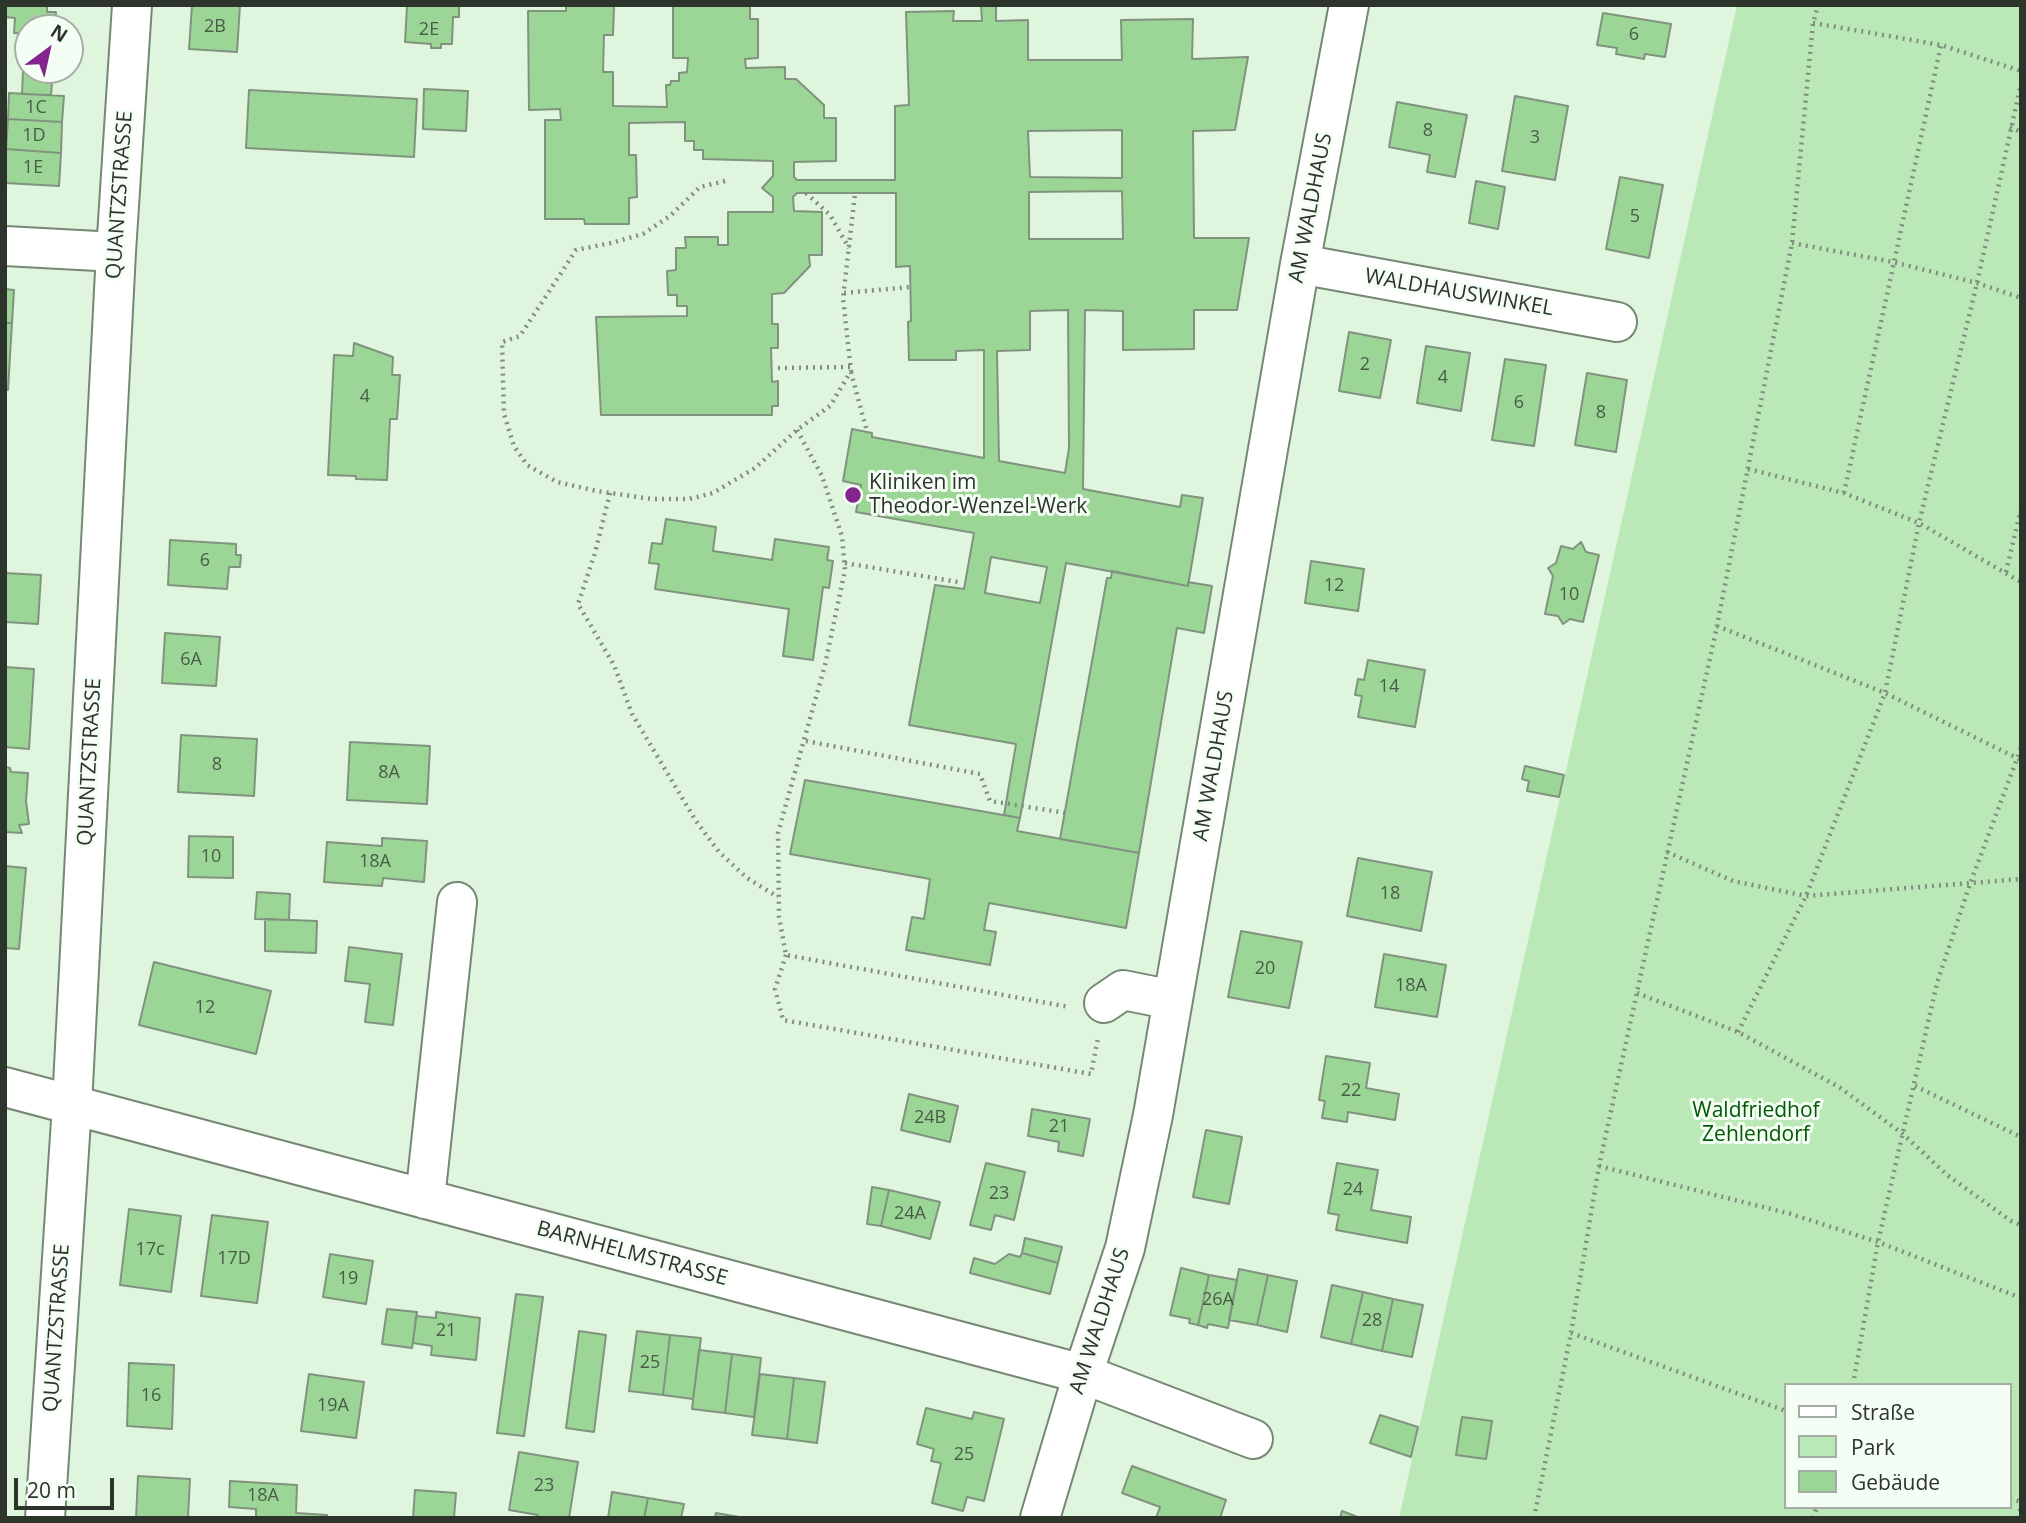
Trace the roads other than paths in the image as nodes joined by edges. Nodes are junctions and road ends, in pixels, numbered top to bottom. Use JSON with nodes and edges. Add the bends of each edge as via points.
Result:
{"nodes":[{"id":1,"x":132,"y":5,"type":"edge"},
{"id":2,"x":1349,"y":5,"type":"edge"},
{"id":3,"x":5,"y":246,"type":"edge"},
{"id":4,"x":116,"y":252,"type":"junction"},
{"id":5,"x":1300,"y":264,"type":"junction"},
{"id":6,"x":1617,"y":322,"type":"dead end"},
{"id":7,"x":457,"y":902,"type":"dead end"},
{"id":8,"x":1173,"y":1000,"type":"junction"},
{"id":9,"x":1103,"y":1008,"type":"road end"},
{"id":10,"x":5,"y":1087,"type":"edge"},
{"id":11,"x":72,"y":1105,"type":"junction"},
{"id":12,"x":425,"y":1199,"type":"junction"},
{"id":13,"x":1083,"y":1374,"type":"junction"},
{"id":14,"x":1253,"y":1439,"type":"dead end"},
{"id":15,"x":45,"y":1518,"type":"edge"},
{"id":16,"x":1040,"y":1518,"type":"edge"}],
"edges":[{"from":1,"to":4,"type":"street","name":"QUANTZSTRASSE"},
{"from":2,"to":5,"type":"street","name":"AM WALDHAUS"},
{"from":3,"to":4,"type":"street"},
{"from":4,"to":11,"type":"street","name":"QUANTZSTRASSE"},
{"from":5,"to":6,"type":"street","name":"WALDHAUSWINKEL"},
{"from":5,"to":8,"type":"street","name":"AM WALDHAUS"},
{"from":7,"to":12,"type":"street"},
{"from":8,"to":9,"type":"street","via":[[1123,990]]},
{"from":8,"to":13,"type":"street","name":"AM WALDHAUS","via":[[1125,1248]]},
{"from":10,"to":11,"type":"street","name":"BARNHELMSTRASSE"},
{"from":11,"to":12,"type":"street","name":"BARNHELMSTRASSE"},
{"from":11,"to":15,"type":"street","name":"QUANTZSTRASSE"},
{"from":12,"to":13,"type":"street","name":"BARNHELMSTRASSE"},
{"from":13,"to":14,"type":"street","name":"BARNHELMSTRASSE"},
{"from":13,"to":16,"type":"street","name":"AM WALDHAUS"}]}
